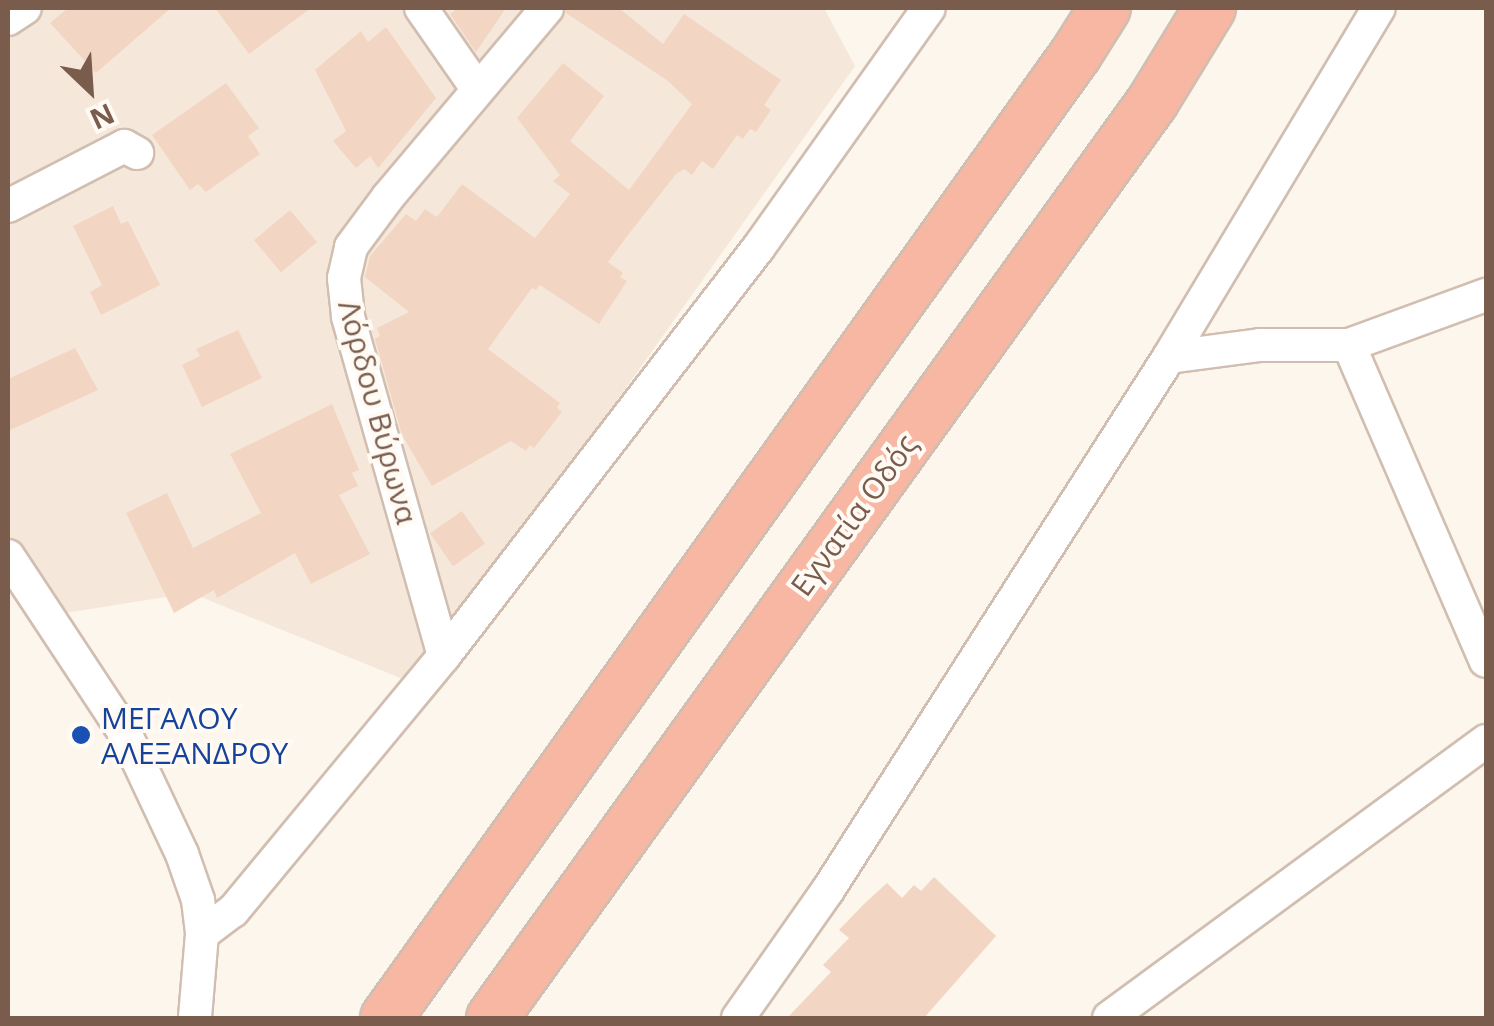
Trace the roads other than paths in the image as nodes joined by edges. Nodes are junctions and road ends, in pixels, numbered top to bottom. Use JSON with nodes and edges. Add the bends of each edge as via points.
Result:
{"nodes":[{"id":1,"x":25,"y":8,"type":"edge"},
{"id":2,"x":422,"y":8,"type":"edge"},
{"id":3,"x":547,"y":8,"type":"edge"},
{"id":4,"x":929,"y":8,"type":"edge"},
{"id":5,"x":1105,"y":8,"type":"edge"},
{"id":6,"x":1210,"y":8,"type":"edge"},
{"id":7,"x":1379,"y":8,"type":"edge"},
{"id":8,"x":8,"y":19,"type":"edge"},
{"id":9,"x":476,"y":88,"type":"junction"},
{"id":10,"x":137,"y":154,"type":"dead end"},
{"id":11,"x":8,"y":206,"type":"edge"},
{"id":12,"x":1486,"y":296,"type":"edge"},
{"id":13,"x":1349,"y":345,"type":"junction"},
{"id":14,"x":1168,"y":357,"type":"junction"},
{"id":15,"x":8,"y":556,"type":"edge"},
{"id":16,"x":444,"y":656,"type":"junction"},
{"id":17,"x":1486,"y":662,"type":"edge"},
{"id":18,"x":1486,"y":741,"type":"edge"},
{"id":19,"x":202,"y":934,"type":"junction"},
{"id":20,"x":195,"y":1018,"type":"edge"},
{"id":21,"x":386,"y":1018,"type":"edge"},
{"id":22,"x":492,"y":1018,"type":"edge"},
{"id":23,"x":738,"y":1018,"type":"edge"},
{"id":24,"x":1109,"y":1018,"type":"edge"}],
"edges":[{"from":1,"to":8,"type":"street"},
{"from":2,"to":9,"type":"street"},
{"from":3,"to":9,"type":"street","name":"Λόρδου Βύρωνα"},
{"from":4,"to":16,"type":"street","via":[[759,247]]},
{"from":5,"to":21,"type":"highway"},
{"from":6,"to":22,"type":"highway","name":"Εγνατία Οδός","via":[[1153,101]]},
{"from":7,"to":14,"type":"street"},
{"from":9,"to":16,"type":"street","name":"Λόρδου Βύρωνα","via":[[351,247],[344,278],[348,316]]},
{"from":10,"to":11,"type":"street","via":[[124,146]]},
{"from":12,"to":13,"type":"street"},
{"from":13,"to":14,"type":"street"},
{"from":13,"to":17,"type":"street"},
{"from":14,"to":23,"type":"street","via":[[828,890]]},
{"from":15,"to":19,"type":"street","via":[[154,789],[198,900]]},
{"from":16,"to":19,"type":"street","via":[[233,910]]},
{"from":18,"to":24,"type":"street"},
{"from":19,"to":20,"type":"street"}]}
